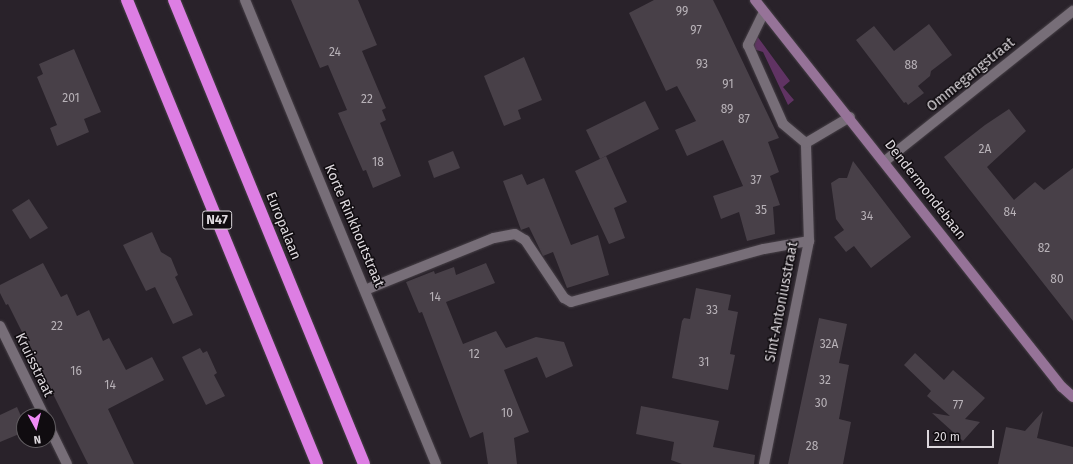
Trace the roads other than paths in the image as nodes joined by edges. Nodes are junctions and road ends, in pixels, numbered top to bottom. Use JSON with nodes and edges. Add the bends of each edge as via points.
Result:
{"nodes":[{"id":1,"x":127,"y":0,"type":"edge"},
{"id":2,"x":174,"y":0,"type":"edge"},
{"id":3,"x":245,"y":0,"type":"edge"},
{"id":4,"x":755,"y":0,"type":"edge"},
{"id":5,"x":764,"y":12,"type":"junction"},
{"id":6,"x":1073,"y":12,"type":"edge"},
{"id":7,"x":850,"y":117,"type":"junction"},
{"id":8,"x":806,"y":144,"type":"junction"},
{"id":9,"x":885,"y":161,"type":"junction"},
{"id":10,"x":809,"y":241,"type":"junction"},
{"id":11,"x":365,"y":290,"type":"junction"},
{"id":12,"x":0,"y":326,"type":"edge"},
{"id":13,"x":1073,"y":397,"type":"edge"},
{"id":14,"x":40,"y":408,"type":"edge"},
{"id":15,"x":56,"y":441,"type":"edge"},
{"id":16,"x":67,"y":464,"type":"edge"},
{"id":17,"x":317,"y":464,"type":"edge"},
{"id":18,"x":364,"y":464,"type":"edge"},
{"id":19,"x":436,"y":464,"type":"edge"},
{"id":20,"x":764,"y":464,"type":"edge"}],
"edges":[{"from":1,"to":17,"type":"highway","number":"N47"},
{"from":2,"to":18,"type":"highway","name":"Europalaan"},
{"from":3,"to":11,"type":"street","name":"Korte Rinkhoutstraat"},
{"from":4,"to":5,"type":"street","name":"Dendermondebaan"},
{"from":5,"to":7,"type":"street","name":"Dendermondebaan"},
{"from":5,"to":8,"type":"street","via":[[748,45],[783,124]]},
{"from":6,"to":9,"type":"street","name":"Ommegangstraat"},
{"from":7,"to":8,"type":"street"},
{"from":7,"to":9,"type":"street","name":"Dendermondebaan"},
{"from":8,"to":10,"type":"street","name":"Sint-Antoniusstraat"},
{"from":9,"to":13,"type":"street","name":"Dendermondebaan","via":[[1062,387]]},
{"from":10,"to":11,"type":"street","via":[[764,249],[572,302],[564,298],[525,240],[515,234],[494,238]]},
{"from":10,"to":20,"type":"street","name":"Sint-Antoniusstraat"},
{"from":11,"to":19,"type":"street","name":"Korte Rinkhoutstraat"},
{"from":12,"to":14,"type":"street","name":"Kruisstraat"},
{"from":15,"to":16,"type":"street"}]}
